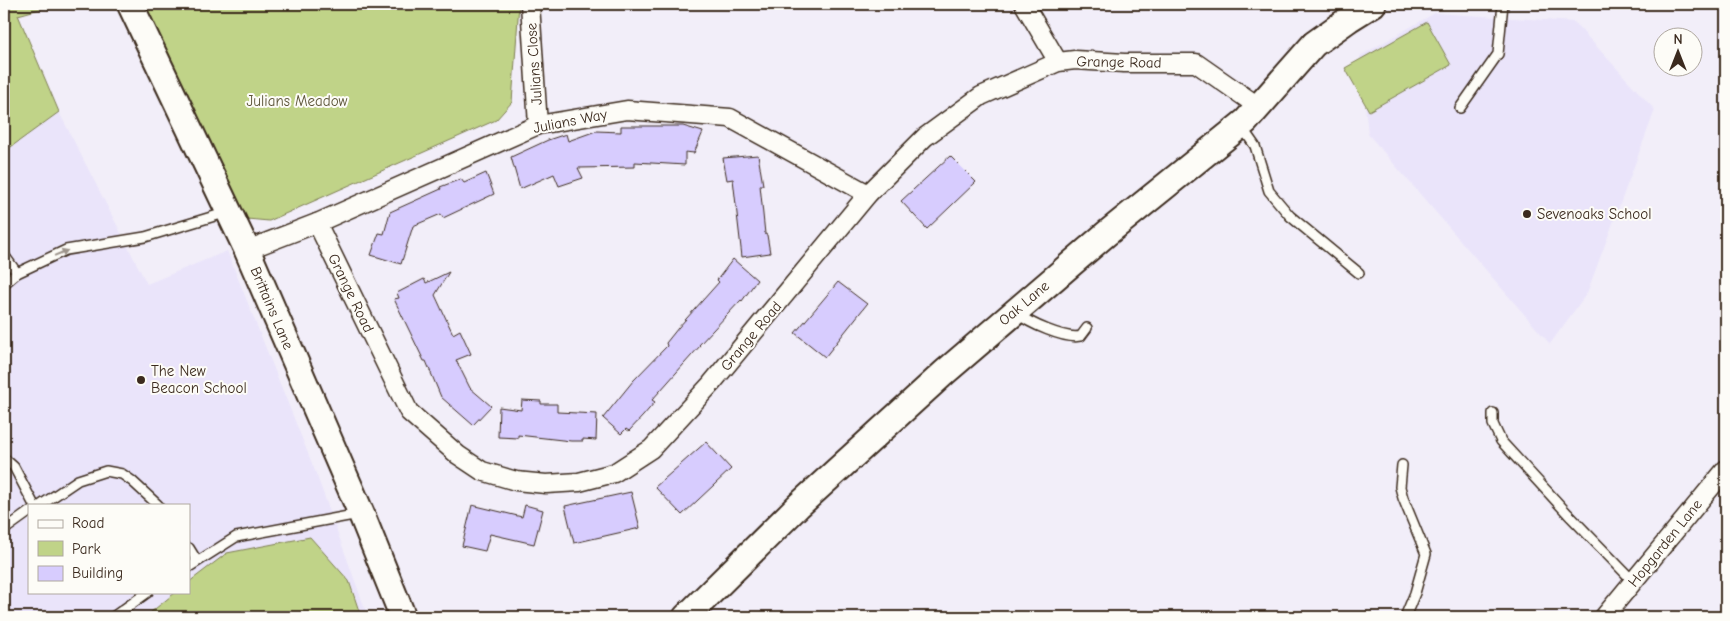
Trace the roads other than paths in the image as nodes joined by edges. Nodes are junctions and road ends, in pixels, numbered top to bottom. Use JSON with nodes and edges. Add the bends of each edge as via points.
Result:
{"nodes":[{"id":1,"x":130,"y":4,"type":"edge"},
{"id":2,"x":530,"y":4,"type":"edge"},
{"id":3,"x":1024,"y":4,"type":"edge"},
{"id":4,"x":1373,"y":4,"type":"edge"},
{"id":5,"x":1503,"y":4,"type":"edge"},
{"id":6,"x":1345,"y":11,"type":"edge"},
{"id":7,"x":1058,"y":62,"type":"junction"},
{"id":8,"x":1259,"y":107,"type":"junction"},
{"id":9,"x":1460,"y":108,"type":"dead end"},
{"id":10,"x":538,"y":125,"type":"junction"},
{"id":11,"x":1241,"y":126,"type":"junction"},
{"id":12,"x":868,"y":194,"type":"junction"},
{"id":13,"x":228,"y":212,"type":"junction"},
{"id":14,"x":317,"y":223,"type":"junction"},
{"id":15,"x":247,"y":250,"type":"junction"},
{"id":16,"x":4,"y":255,"type":"edge"},
{"id":17,"x":17,"y":273,"type":"junction"},
{"id":18,"x":1359,"y":273,"type":"dead end"},
{"id":19,"x":4,"y":284,"type":"edge"},
{"id":20,"x":1015,"y":311,"type":"junction"},
{"id":21,"x":1087,"y":328,"type":"dead end"},
{"id":22,"x":1493,"y":413,"type":"dead end"},
{"id":23,"x":4,"y":458,"type":"edge"},
{"id":24,"x":1402,"y":465,"type":"dead end"},
{"id":25,"x":1726,"y":469,"type":"edge"},
{"id":26,"x":33,"y":504,"type":"edge"},
{"id":27,"x":42,"y":504,"type":"edge"},
{"id":28,"x":157,"y":504,"type":"edge"},
{"id":29,"x":28,"y":513,"type":"edge"},
{"id":30,"x":361,"y":513,"type":"junction"},
{"id":31,"x":4,"y":530,"type":"edge"},
{"id":32,"x":190,"y":550,"type":"edge"},
{"id":33,"x":197,"y":561,"type":"junction"},
{"id":34,"x":190,"y":566,"type":"edge"},
{"id":35,"x":1633,"y":581,"type":"junction"},
{"id":36,"x":145,"y":594,"type":"edge"},
{"id":37,"x":689,"y":616,"type":"edge"},
{"id":38,"x":113,"y":617,"type":"edge"},
{"id":39,"x":403,"y":617,"type":"edge"},
{"id":40,"x":1405,"y":617,"type":"edge"},
{"id":41,"x":1604,"y":617,"type":"edge"}],
"edges":[{"from":1,"to":13,"type":"street","name":"Brittains Lane"},
{"from":2,"to":10,"type":"street","name":"Julians Close"},
{"from":3,"to":7,"type":"street"},
{"from":4,"to":6,"type":"street","name":"Oak Lane"},
{"from":5,"to":9,"type":"lane","via":[[1498,54]]},
{"from":6,"to":8,"type":"street","name":"Oak Lane"},
{"from":7,"to":8,"type":"street","name":"Grange Road","via":[[1196,63]]},
{"from":7,"to":12,"type":"street","name":"Grange Road","via":[[981,96],[925,137]]},
{"from":8,"to":11,"type":"street","name":"Oak Lane"},
{"from":10,"to":12,"type":"street","name":"Julians Way","via":[[627,110],[730,118]]},
{"from":10,"to":14,"type":"street","name":"Julians Way"},
{"from":11,"to":18,"type":"lane","via":[[1255,146],[1269,191],[1290,216]]},
{"from":11,"to":20,"type":"street","name":"Oak Lane"},
{"from":12,"to":14,"type":"street","name":"Grange Road","via":[[711,384],[651,449],[614,473],[579,482],[546,484],[516,481],[482,471],[458,455],[409,412]]},
{"from":13,"to":15,"type":"street","name":"Brittains Lane"},
{"from":17,"to":13,"type":"lane","one_way":true,"via":[[66,250],[145,237]]},
{"from":14,"to":15,"type":"street","name":"Julians Way"},
{"from":15,"to":30,"type":"street","name":"Brittains Lane"},
{"from":16,"to":17,"type":"lane"},
{"from":17,"to":19,"type":"lane"},
{"from":20,"to":21,"type":"lane","via":[[1028,321],[1069,337],[1080,336]]},
{"from":20,"to":37,"type":"street","name":"Oak Lane","via":[[798,506]]},
{"from":22,"to":35,"type":"lane","via":[[1493,424],[1501,441]]},
{"from":23,"to":26,"type":"lane","via":[[14,467]]},
{"from":24,"to":40,"type":"lane","via":[[1400,487],[1426,554]]},
{"from":25,"to":35,"type":"street","name":"Hopgarden Lane"},
{"from":27,"to":28,"type":"lane","via":[[78,480],[106,470],[122,474]]},
{"from":29,"to":31,"type":"lane"},
{"from":30,"to":33,"type":"lane","via":[[236,537]]},
{"from":30,"to":39,"type":"street","name":"Brittains Lane"},
{"from":32,"to":33,"type":"lane"},
{"from":33,"to":34,"type":"lane"},
{"from":35,"to":41,"type":"street","name":"Hopgarden Lane"},
{"from":36,"to":38,"type":"lane"}]}
